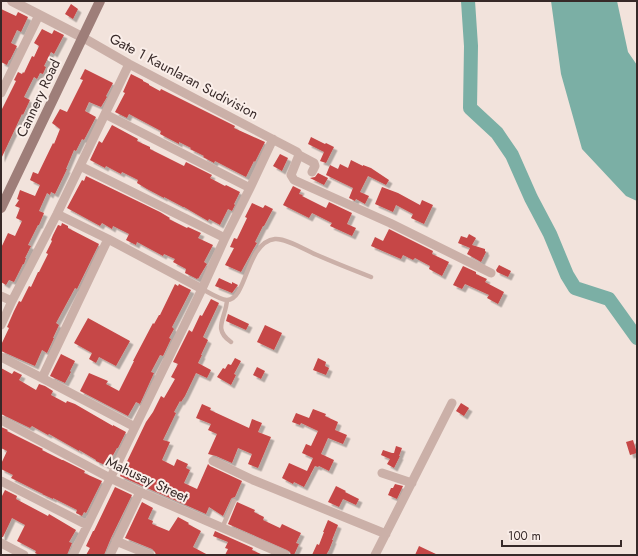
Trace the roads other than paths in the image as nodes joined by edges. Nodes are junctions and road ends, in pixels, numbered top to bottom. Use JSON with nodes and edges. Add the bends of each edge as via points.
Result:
{"nodes":[{"id":1,"x":12,"y":1,"type":"edge"},
{"id":2,"x":100,"y":1,"type":"edge"},
{"id":3,"x":39,"y":15,"type":"junction"},
{"id":4,"x":82,"y":37,"type":"junction"},
{"id":5,"x":129,"y":64,"type":"junction"},
{"id":6,"x":1,"y":70,"type":"edge"},
{"id":7,"x":10,"y":74,"type":"junction"},
{"id":8,"x":1,"y":93,"type":"edge"},
{"id":9,"x":105,"y":114,"type":"junction"},
{"id":10,"x":273,"y":139,"type":"junction"},
{"id":11,"x":299,"y":156,"type":"junction"},
{"id":12,"x":80,"y":166,"type":"junction"},
{"id":13,"x":312,"y":172,"type":"dead end"},
{"id":14,"x":250,"y":188,"type":"junction"},
{"id":15,"x":1,"y":208,"type":"edge"},
{"id":16,"x":57,"y":214,"type":"junction"},
{"id":17,"x":225,"y":238,"type":"junction"},
{"id":18,"x":108,"y":239,"type":"junction"},
{"id":19,"x":491,"y":273,"type":"dead end"},
{"id":20,"x":371,"y":277,"type":"dead end"},
{"id":21,"x":202,"y":289,"type":"junction"},
{"id":22,"x":1,"y":296,"type":"edge"},
{"id":23,"x":227,"y":300,"type":"junction"},
{"id":24,"x":12,"y":301,"type":"junction"},
{"id":25,"x":1,"y":325,"type":"edge"},
{"id":26,"x":231,"y":342,"type":"dead end"},
{"id":27,"x":1,"y":357,"type":"edge"},
{"id":28,"x":42,"y":378,"type":"junction"},
{"id":29,"x":452,"y":403,"type":"dead end"},
{"id":30,"x":1,"y":420,"type":"edge"},
{"id":31,"x":135,"y":427,"type":"junction"},
{"id":32,"x":213,"y":461,"type":"dead end"},
{"id":33,"x":382,"y":473,"type":"dead end"},
{"id":34,"x":110,"y":478,"type":"junction"},
{"id":35,"x":1,"y":481,"type":"edge"},
{"id":36,"x":412,"y":483,"type":"junction"},
{"id":37,"x":140,"y":492,"type":"junction"},
{"id":38,"x":234,"y":501,"type":"dead end"},
{"id":39,"x":87,"y":526,"type":"junction"},
{"id":40,"x":222,"y":528,"type":"junction"},
{"id":41,"x":386,"y":534,"type":"junction"},
{"id":42,"x":116,"y":540,"type":"junction"},
{"id":43,"x":1,"y":543,"type":"edge"},
{"id":44,"x":377,"y":554,"type":"edge"},
{"id":45,"x":24,"y":555,"type":"edge"},
{"id":46,"x":73,"y":555,"type":"edge"},
{"id":47,"x":110,"y":555,"type":"edge"},
{"id":48,"x":150,"y":555,"type":"edge"},
{"id":49,"x":286,"y":555,"type":"edge"}],
"edges":[{"from":1,"to":3,"type":"street"},
{"from":2,"to":4,"type":"main road","name":"Cannery Road"},
{"from":3,"to":4,"type":"street"},
{"from":3,"to":7,"type":"street"},
{"from":4,"to":5,"type":"street","name":"Gate 1 Kaunlaran Sudivision"},
{"from":4,"to":15,"type":"main road","name":"Cannery Road"},
{"from":5,"to":9,"type":"street"},
{"from":5,"to":10,"type":"street","name":"Gate 1 Kaunlaran Sudivision"},
{"from":6,"to":7,"type":"street"},
{"from":7,"to":8,"type":"street"},
{"from":9,"to":12,"type":"street"},
{"from":9,"to":14,"type":"street"},
{"from":10,"to":11,"type":"street","name":"Gate 1 Kaunlaran Sudivision","via":[[294,150]]},
{"from":10,"to":14,"type":"street"},
{"from":11,"to":13,"type":"street","name":"Gate 1 Kaunlaran Sudivision","via":[[314,163]]},
{"from":11,"to":19,"type":"street","via":[[292,172],[294,180],[390,223]]},
{"from":12,"to":16,"type":"street"},
{"from":12,"to":17,"type":"street"},
{"from":14,"to":17,"type":"street"},
{"from":16,"to":18,"type":"street"},
{"from":16,"to":24,"type":"street"},
{"from":17,"to":21,"type":"street"},
{"from":18,"to":21,"type":"street"},
{"from":18,"to":28,"type":"street"},
{"from":20,"to":23,"type":"lane","via":[[282,239],[274,239],[260,248],[240,289],[235,296]]},
{"from":21,"to":23,"type":"lane"},
{"from":21,"to":31,"type":"street"},
{"from":22,"to":24,"type":"street"},
{"from":23,"to":26,"type":"lane","via":[[220,326],[222,334]]},
{"from":24,"to":25,"type":"street"},
{"from":27,"to":28,"type":"street"},
{"from":28,"to":31,"type":"street"},
{"from":29,"to":36,"type":"street"},
{"from":30,"to":34,"type":"street","name":"Mahusay Street"},
{"from":31,"to":34,"type":"street"},
{"from":32,"to":41,"type":"street"},
{"from":33,"to":36,"type":"street"},
{"from":34,"to":37,"type":"street","name":"Mahusay Street"},
{"from":34,"to":39,"type":"street"},
{"from":35,"to":39,"type":"street"},
{"from":36,"to":41,"type":"street"},
{"from":37,"to":40,"type":"street","name":"Mahusay Street"},
{"from":37,"to":42,"type":"street"},
{"from":38,"to":40,"type":"lane"},
{"from":39,"to":46,"type":"street"},
{"from":40,"to":49,"type":"street","name":"Mahusay Street"},
{"from":41,"to":44,"type":"street"},
{"from":42,"to":47,"type":"street"},
{"from":42,"to":48,"type":"street"},
{"from":43,"to":45,"type":"street"}]}
